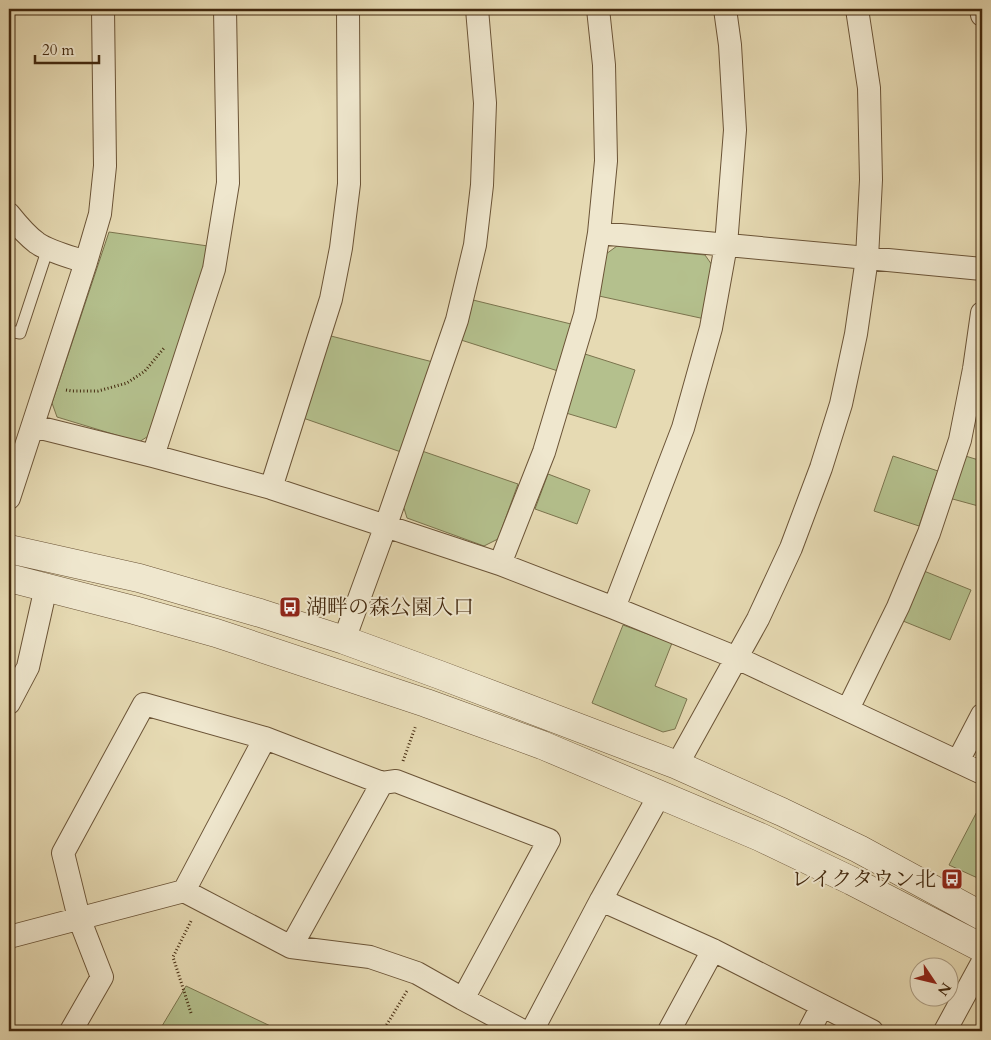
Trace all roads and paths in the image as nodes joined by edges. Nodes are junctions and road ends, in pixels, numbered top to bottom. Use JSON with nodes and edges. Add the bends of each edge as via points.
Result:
{"nodes":[{"id":1,"x":103,"y":9,"type":"edge"},
{"id":2,"x":225,"y":9,"type":"edge"},
{"id":3,"x":348,"y":9,"type":"edge"},
{"id":4,"x":477,"y":9,"type":"edge"},
{"id":5,"x":598,"y":9,"type":"edge"},
{"id":6,"x":725,"y":9,"type":"edge"},
{"id":7,"x":857,"y":9,"type":"edge"},
{"id":8,"x":981,"y":9,"type":"edge"},
{"id":9,"x":982,"y":15,"type":"edge"},
{"id":10,"x":9,"y":214,"type":"edge"},
{"id":11,"x":599,"y":233,"type":"junction"},
{"id":12,"x":726,"y":245,"type":"junction"},
{"id":13,"x":48,"y":248,"type":"junction"},
{"id":14,"x":867,"y":258,"type":"junction"},
{"id":15,"x":86,"y":262,"type":"junction"},
{"id":16,"x":982,"y":269,"type":"edge"},
{"id":17,"x":982,"y":313,"type":"edge"},
{"id":18,"x":9,"y":331,"type":"edge"},
{"id":19,"x":185,"y":353,"type":"junction"},
{"id":20,"x":46,"y":384,"type":"junction"},
{"id":21,"x":33,"y":426,"type":"junction"},
{"id":22,"x":152,"y":456,"type":"junction"},
{"id":23,"x":271,"y":488,"type":"junction"},
{"id":24,"x":9,"y":498,"type":"edge"},
{"id":25,"x":386,"y":525,"type":"junction"},
{"id":26,"x":9,"y":549,"type":"edge"},
{"id":27,"x":500,"y":564,"type":"junction"},
{"id":28,"x":9,"y":578,"type":"edge"},
{"id":29,"x":46,"y":587,"type":"junction"},
{"id":30,"x":614,"y":608,"type":"junction"},
{"id":31,"x":344,"y":640,"type":"junction"},
{"id":32,"x":737,"y":658,"type":"junction"},
{"id":33,"x":9,"y":703,"type":"edge"},
{"id":34,"x":848,"y":709,"type":"junction"},
{"id":35,"x":982,"y":715,"type":"edge"},
{"id":36,"x":416,"y":724,"type":"dead end"},
{"id":37,"x":265,"y":738,"type":"junction"},
{"id":38,"x":958,"y":761,"type":"junction"},
{"id":39,"x":677,"y":765,"type":"junction"},
{"id":40,"x":982,"y":773,"type":"edge"},
{"id":41,"x":389,"y":782,"type":"junction"},
{"id":42,"x":660,"y":794,"type":"junction"},
{"id":43,"x":193,"y":896,"type":"junction"},
{"id":44,"x":601,"y":900,"type":"junction"},
{"id":45,"x":982,"y":916,"type":"edge"},
{"id":46,"x":79,"y":918,"type":"junction"},
{"id":47,"x":9,"y":937,"type":"edge"},
{"id":48,"x":291,"y":947,"type":"junction"},
{"id":49,"x":982,"y":948,"type":"edge"},
{"id":50,"x":713,"y":950,"type":"junction"},
{"id":51,"x":982,"y":963,"type":"edge"},
{"id":52,"x":418,"y":973,"type":"junction"},
{"id":53,"x":463,"y":999,"type":"junction"},
{"id":54,"x":822,"y":1006,"type":"junction"},
{"id":55,"x":192,"y":1014,"type":"dead end"},
{"id":56,"x":71,"y":1031,"type":"edge"},
{"id":57,"x":383,"y":1031,"type":"edge"},
{"id":58,"x":524,"y":1031,"type":"edge"},
{"id":59,"x":532,"y":1031,"type":"edge"},
{"id":60,"x":669,"y":1031,"type":"edge"},
{"id":61,"x":809,"y":1031,"type":"edge"},
{"id":62,"x":872,"y":1031,"type":"edge"},
{"id":63,"x":945,"y":1031,"type":"edge"}],
"edges":[{"from":1,"to":15,"type":"street","via":[[105,166],[100,214]]},
{"from":2,"to":19,"type":"street","via":[[228,183],[214,269]]},
{"from":3,"to":23,"type":"street","via":[[349,184],[341,248],[331,299]]},
{"from":4,"to":25,"type":"street","via":[[485,102],[482,185],[475,245],[457,320]]},
{"from":5,"to":11,"type":"street","via":[[604,65],[606,161]]},
{"from":6,"to":12,"type":"street","via":[[735,130]]},
{"from":7,"to":14,"type":"street","via":[[869,88],[871,180]]},
{"from":8,"to":9,"type":"street"},
{"from":10,"to":13,"type":"street","via":[[38,244]]},
{"from":11,"to":12,"type":"street"},
{"from":11,"to":27,"type":"street","via":[[585,314],[568,372],[544,452]]},
{"from":12,"to":14,"type":"street"},
{"from":12,"to":30,"type":"street","via":[[711,328],[683,428]]},
{"from":13,"to":15,"type":"street"},
{"from":13,"to":18,"type":"lane","via":[[20,333]]},
{"from":14,"to":16,"type":"street"},
{"from":14,"to":32,"type":"street","via":[[842,404],[791,548]]},
{"from":15,"to":20,"type":"street"},
{"from":17,"to":34,"type":"street","via":[[960,440],[929,533],[898,607]]},
{"from":19,"to":20,"type":"path","via":[[165,347],[145,371],[127,383],[98,391],[72,391]]},
{"from":19,"to":22,"type":"street"},
{"from":20,"to":21,"type":"street"},
{"from":21,"to":22,"type":"street"},
{"from":21,"to":24,"type":"street"},
{"from":22,"to":23,"type":"street"},
{"from":23,"to":25,"type":"street"},
{"from":25,"to":27,"type":"street"},
{"from":25,"to":31,"type":"street"},
{"from":26,"to":31,"type":"street","via":[[139,578]]},
{"from":27,"to":30,"type":"street"},
{"from":28,"to":29,"type":"street"},
{"from":29,"to":33,"type":"street","via":[[28,667]]},
{"from":29,"to":42,"type":"street","via":[[216,632],[426,702]]},
{"from":30,"to":32,"type":"street"},
{"from":31,"to":39,"type":"street"},
{"from":32,"to":34,"type":"street"},
{"from":32,"to":39,"type":"street"},
{"from":34,"to":38,"type":"street"},
{"from":35,"to":38,"type":"street"},
{"from":36,"to":41,"type":"path"},
{"from":37,"to":41,"type":"street"},
{"from":37,"to":43,"type":"street"},
{"from":37,"to":46,"type":"street","via":[[144,704],[63,853]]},
{"from":38,"to":40,"type":"street"},
{"from":39,"to":45,"type":"street","via":[[859,849]]},
{"from":41,"to":48,"type":"street"},
{"from":41,"to":53,"type":"street","via":[[549,840]]},
{"from":42,"to":44,"type":"street"},
{"from":42,"to":49,"type":"street","via":[[760,837]]},
{"from":43,"to":46,"type":"street"},
{"from":43,"to":48,"type":"street"},
{"from":43,"to":55,"type":"path","via":[[173,957]]},
{"from":44,"to":50,"type":"street"},
{"from":44,"to":59,"type":"street"},
{"from":46,"to":47,"type":"street"},
{"from":46,"to":56,"type":"street","via":[[102,977]]},
{"from":48,"to":52,"type":"street","via":[[370,956]]},
{"from":50,"to":54,"type":"street"},
{"from":50,"to":60,"type":"street"},
{"from":51,"to":63,"type":"street"},
{"from":52,"to":53,"type":"street"},
{"from":52,"to":57,"type":"path"},
{"from":53,"to":58,"type":"street"},
{"from":54,"to":61,"type":"street"},
{"from":54,"to":62,"type":"street"}]}
